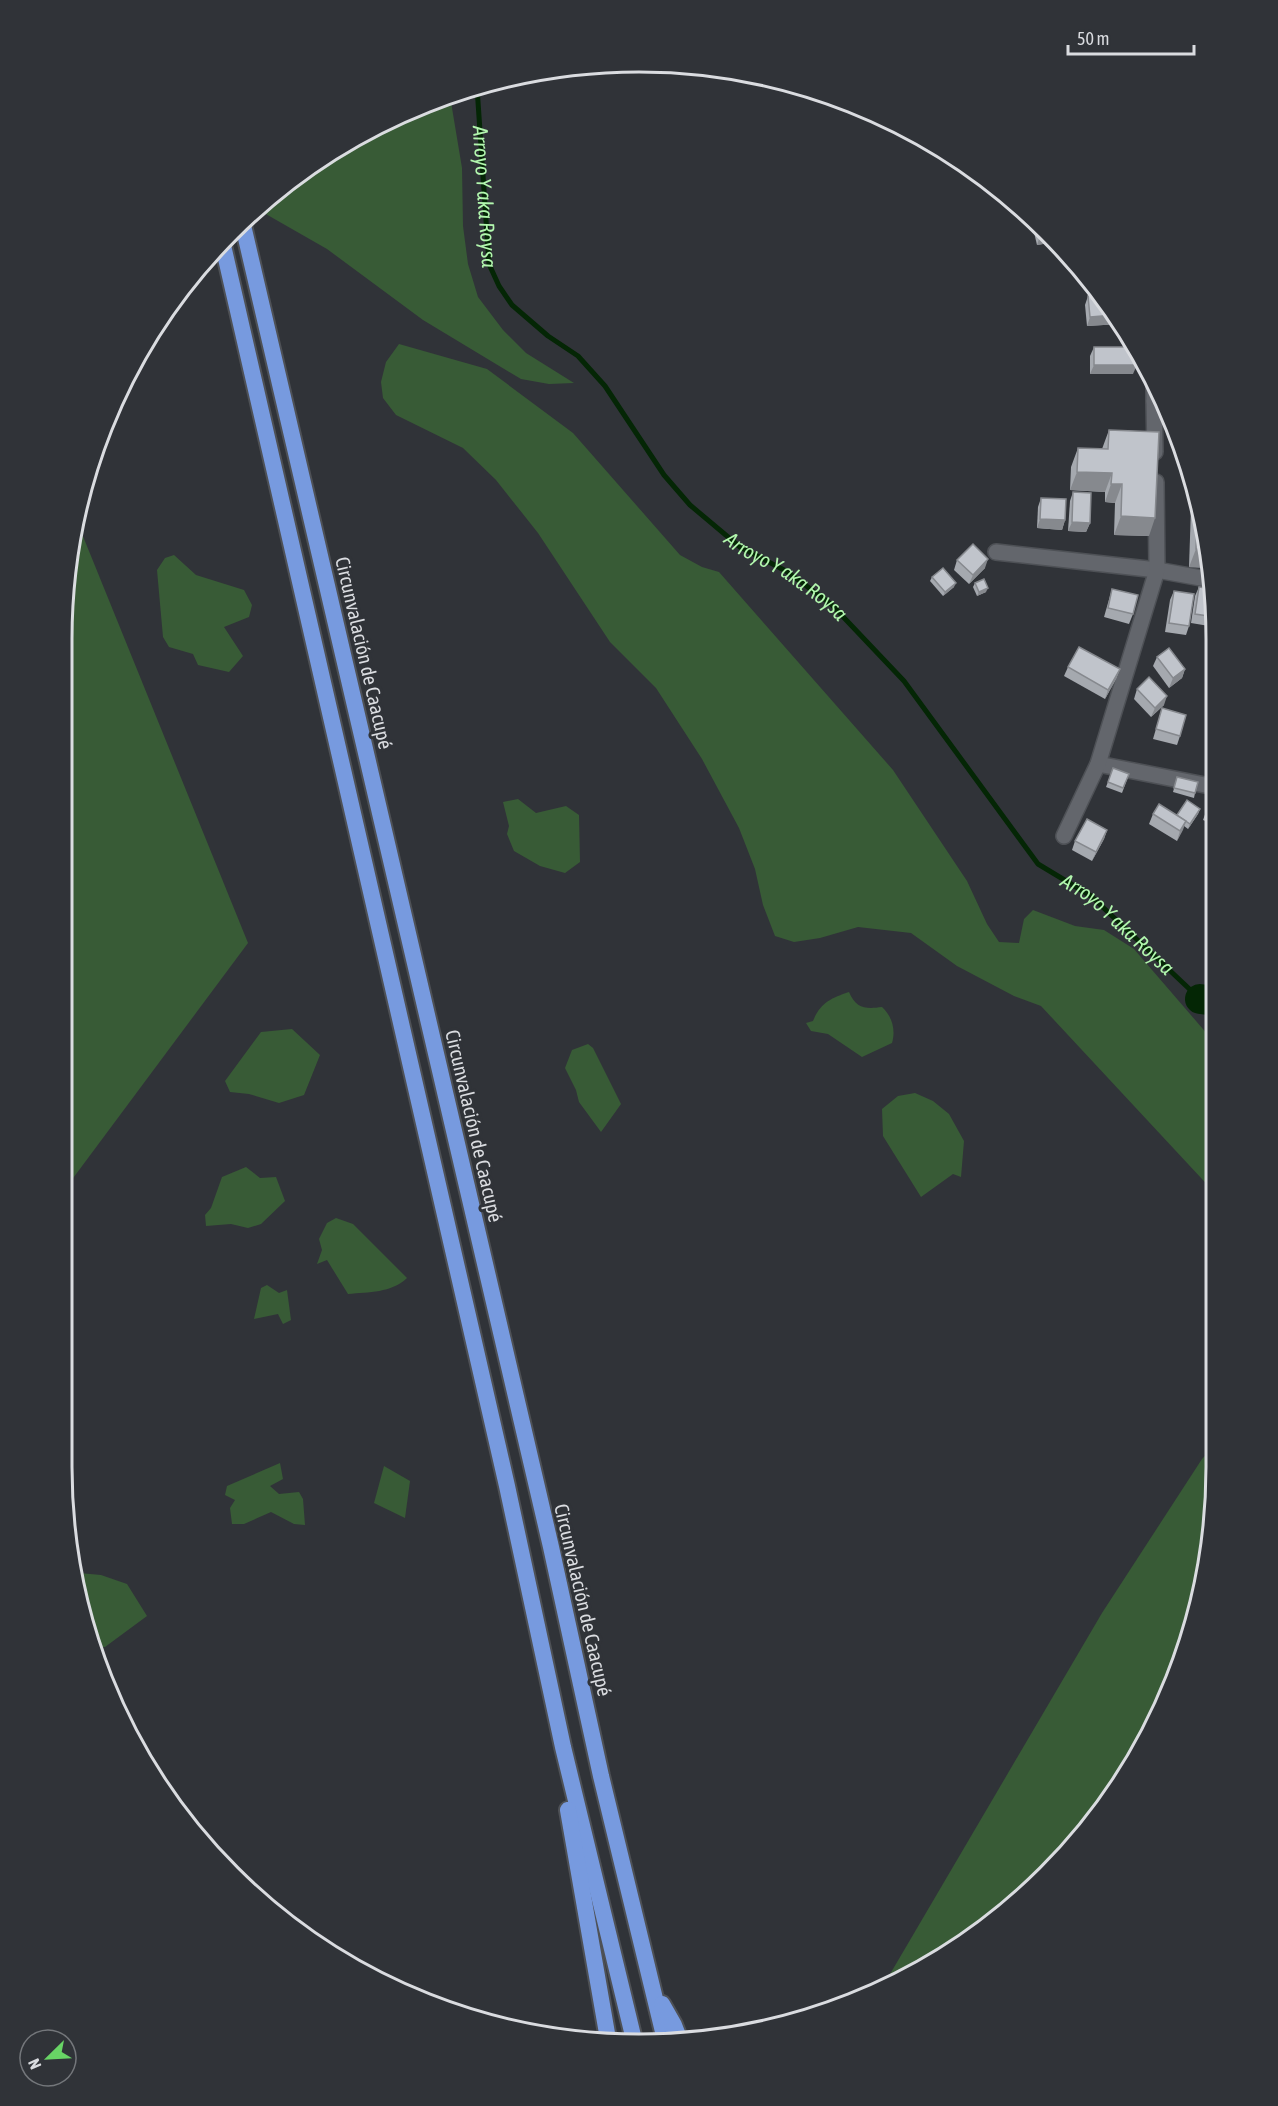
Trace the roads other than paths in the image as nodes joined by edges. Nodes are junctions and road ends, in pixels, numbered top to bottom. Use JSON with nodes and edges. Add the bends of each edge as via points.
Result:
{"nodes":[{"id":1,"x":245,"y":232,"type":"edge"},
{"id":2,"x":225,"y":252,"type":"edge"},
{"id":3,"x":1156,"y":406,"type":"edge"},
{"id":4,"x":996,"y":552,"type":"dead end"},
{"id":5,"x":1157,"y":570,"type":"junction"},
{"id":6,"x":1202,"y":578,"type":"edge"},
{"id":7,"x":1098,"y":764,"type":"junction"},
{"id":8,"x":1206,"y":785,"type":"edge"},
{"id":9,"x":1064,"y":836,"type":"dead end"},
{"id":10,"x":563,"y":1746,"type":"junction"},
{"id":11,"x":654,"y":1991,"type":"junction"},
{"id":12,"x":607,"y":2033,"type":"edge"},
{"id":13,"x":664,"y":2033,"type":"edge"},
{"id":14,"x":677,"y":2033,"type":"edge"},
{"id":15,"x":633,"y":2034,"type":"edge"}],
"edges":[{"from":1,"to":11,"type":"highway","name":"Circunvalación de Caacupé"},
{"from":2,"to":10,"type":"highway","via":[[502,1463]]},
{"from":3,"to":5,"type":"street"},
{"from":4,"to":5,"type":"street"},
{"from":5,"to":6,"type":"street"},
{"from":5,"to":7,"type":"street"},
{"from":7,"to":8,"type":"street"},
{"from":7,"to":9,"type":"street"},
{"from":10,"to":12,"type":"highway","via":[[562,1774]]},
{"from":10,"to":15,"type":"highway"},
{"from":11,"to":13,"type":"highway","name":"Circunvalación de Caacupé"},
{"from":11,"to":14,"type":"highway"}]}
